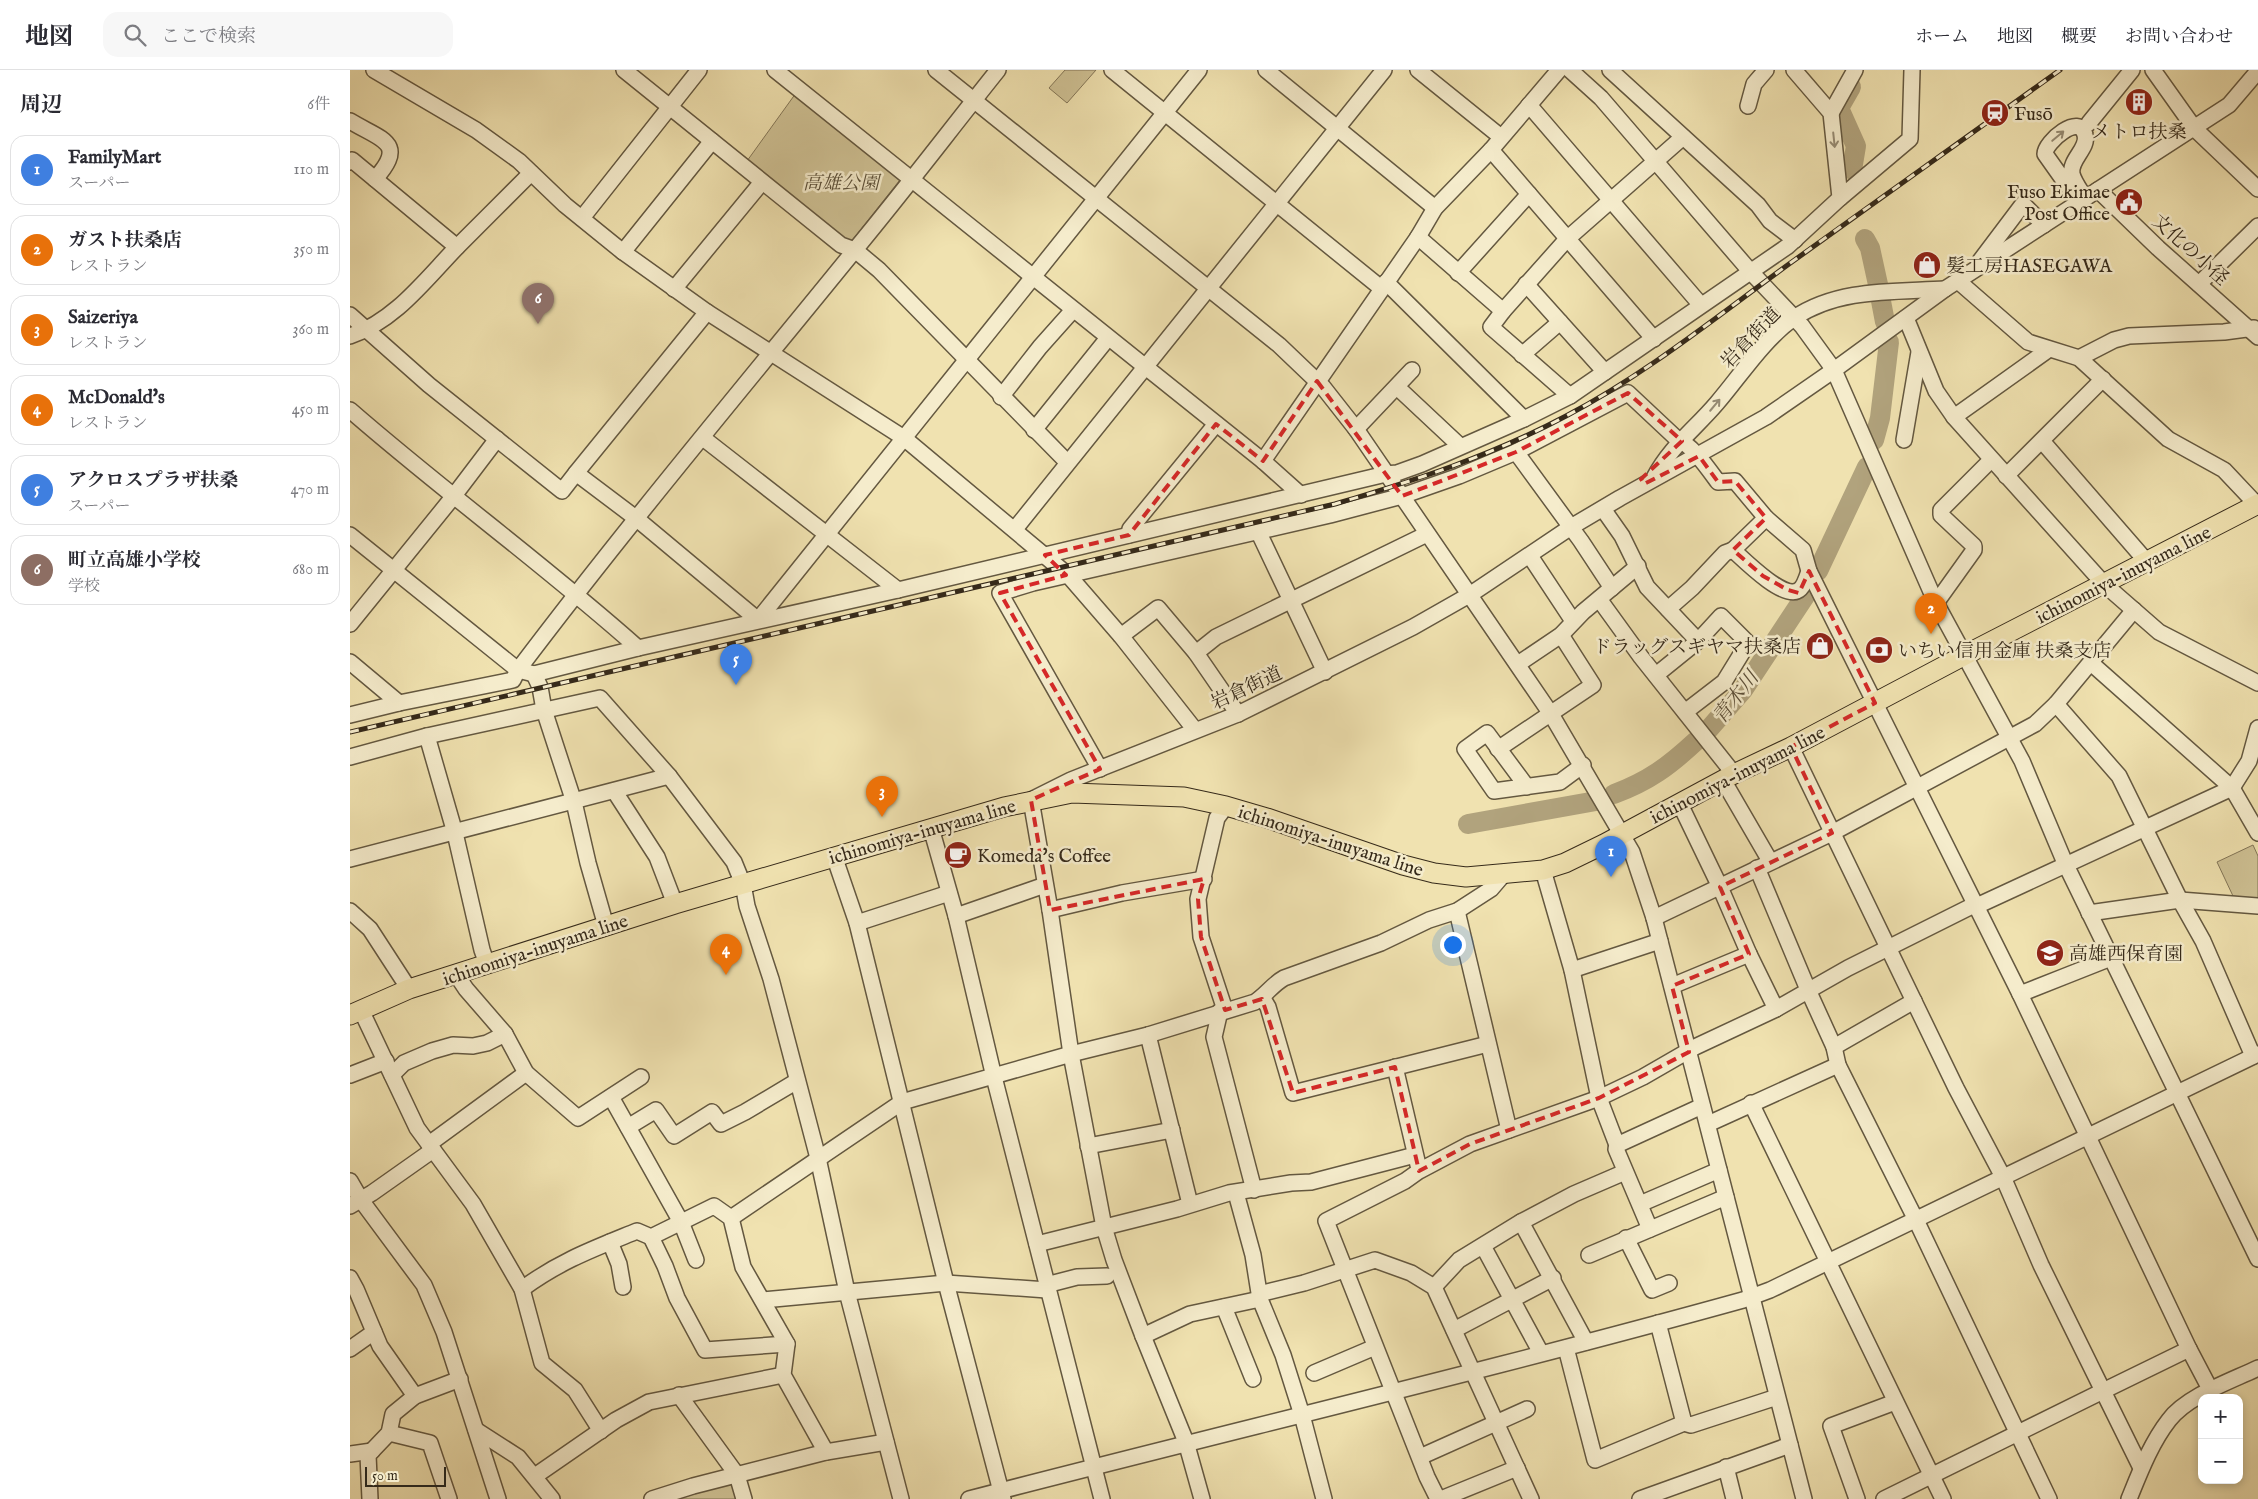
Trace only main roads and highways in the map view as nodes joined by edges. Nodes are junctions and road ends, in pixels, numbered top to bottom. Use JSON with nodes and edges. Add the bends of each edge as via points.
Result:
{"nodes":[{"id":1,"x":2258,"y":505,"type":"edge"},
{"id":2,"x":355,"y":1012,"type":"edge"}],
"edges":[{"from":1,"to":2,"type":"main road","name":"ichinomiya-inuyama line","via":[[1791,747],[1728,776],[1623,834],[1565,863],[1543,870],[1466,878],[1434,873],[1226,806],[1184,797],[1072,793],[1030,800],[675,904],[409,989]]}]}
